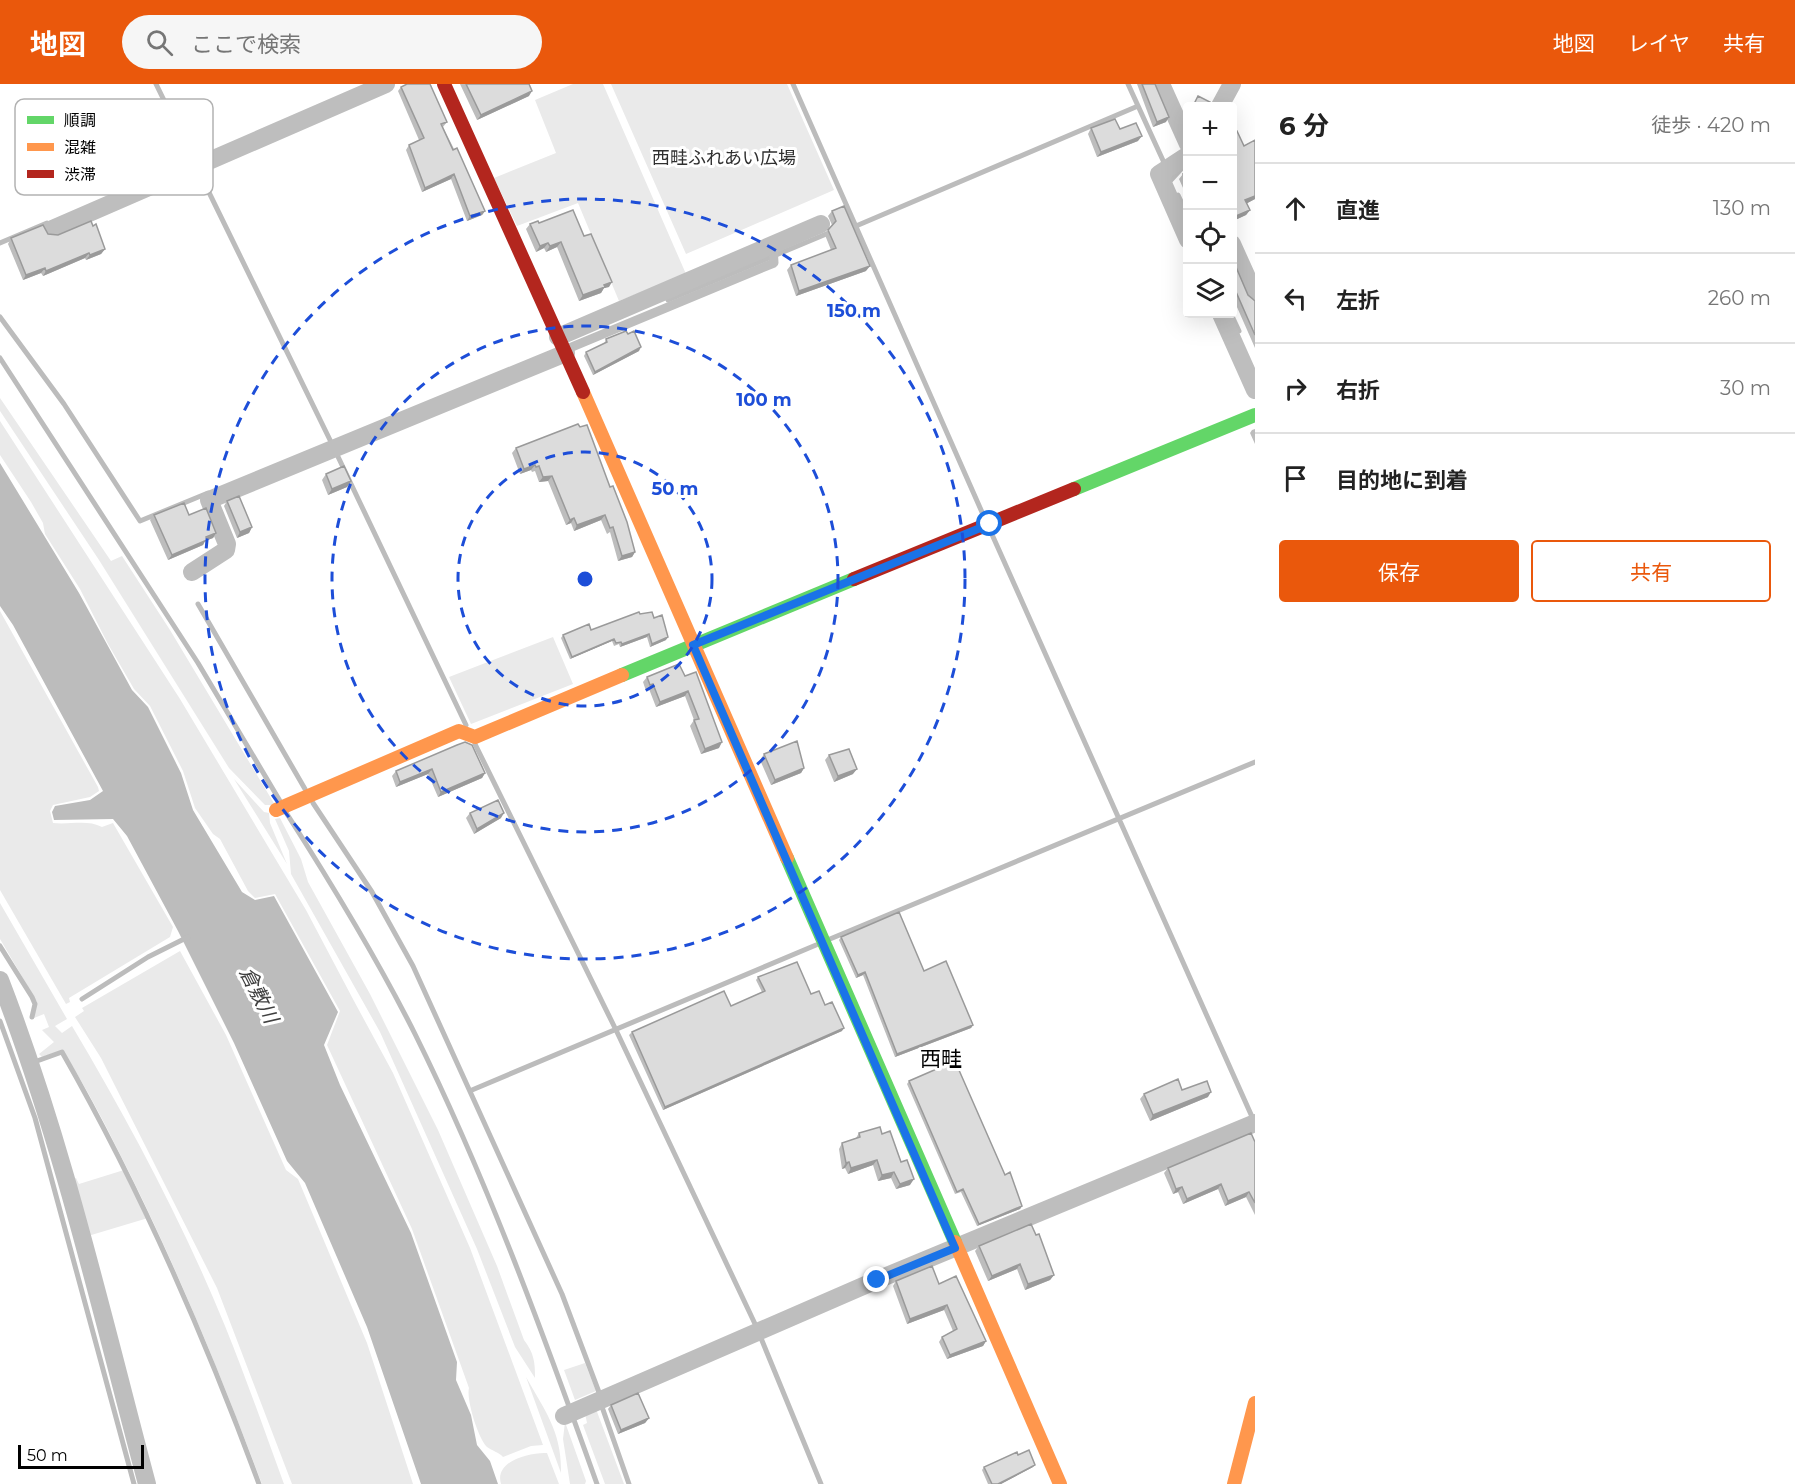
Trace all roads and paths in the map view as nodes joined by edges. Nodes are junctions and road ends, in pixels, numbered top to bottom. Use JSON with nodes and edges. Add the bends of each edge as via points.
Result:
{"nodes":[{"id":1,"x":386,"y":84,"type":"edge"},
{"id":2,"x":444,"y":84,"type":"edge"},
{"id":3,"x":1161,"y":84,"type":"edge"},
{"id":4,"x":1232,"y":84,"type":"edge"},
{"id":5,"x":1222,"y":102,"type":"edge"},
{"id":6,"x":1183,"y":133,"type":"edge"},
{"id":7,"x":1186,"y":156,"type":"edge"},
{"id":8,"x":213,"y":159,"type":"edge"},
{"id":9,"x":131,"y":195,"type":"edge"},
{"id":10,"x":821,"y":224,"type":"dead end"},
{"id":11,"x":1183,"y":229,"type":"edge"},
{"id":12,"x":50,"y":230,"type":"dead end"},
{"id":13,"x":1237,"y":253,"type":"edge"},
{"id":14,"x":1255,"y":295,"type":"edge"},
{"id":15,"x":1223,"y":318,"type":"edge"},
{"id":16,"x":561,"y":351,"type":"junction"},
{"id":17,"x":1255,"y":390,"type":"edge"},
{"id":18,"x":1255,"y":415,"type":"edge"},
{"id":19,"x":192,"y":572,"type":"dead end"},
{"id":20,"x":688,"y":647,"type":"junction"},
{"id":21,"x":282,"y":807,"type":"dead end"},
{"id":22,"x":0,"y":980,"type":"edge"},
{"id":23,"x":1254,"y":1123,"type":"edge"},
{"id":24,"x":950,"y":1250,"type":"junction"},
{"id":25,"x":1255,"y":1403,"type":"edge"},
{"id":26,"x":570,"y":1413,"type":"dead end"},
{"id":27,"x":147,"y":1484,"type":"edge"},
{"id":28,"x":1060,"y":1484,"type":"edge"},
{"id":29,"x":1234,"y":1484,"type":"edge"}],
"edges":[{"from":1,"to":8,"type":"street"},
{"from":2,"to":16,"type":"street"},
{"from":3,"to":6,"type":"street"},
{"from":4,"to":5,"type":"street"},
{"from":7,"to":11,"type":"street","via":[[1166,169],[1161,179]]},
{"from":9,"to":12,"type":"street"},
{"from":10,"to":16,"type":"street","via":[[774,252]]},
{"from":13,"to":14,"type":"street"},
{"from":15,"to":17,"type":"street"},
{"from":16,"to":19,"type":"street","via":[[209,501],[226,550]]},
{"from":16,"to":20,"type":"street"},
{"from":18,"to":20,"type":"street"},
{"from":20,"to":21,"type":"street","via":[[475,737],[459,731]]},
{"from":20,"to":24,"type":"street"},
{"from":22,"to":27,"type":"street","via":[[26,1046],[59,1158]]},
{"from":23,"to":24,"type":"street"},
{"from":24,"to":26,"type":"street"},
{"from":24,"to":28,"type":"street"},
{"from":25,"to":29,"type":"street"}]}
